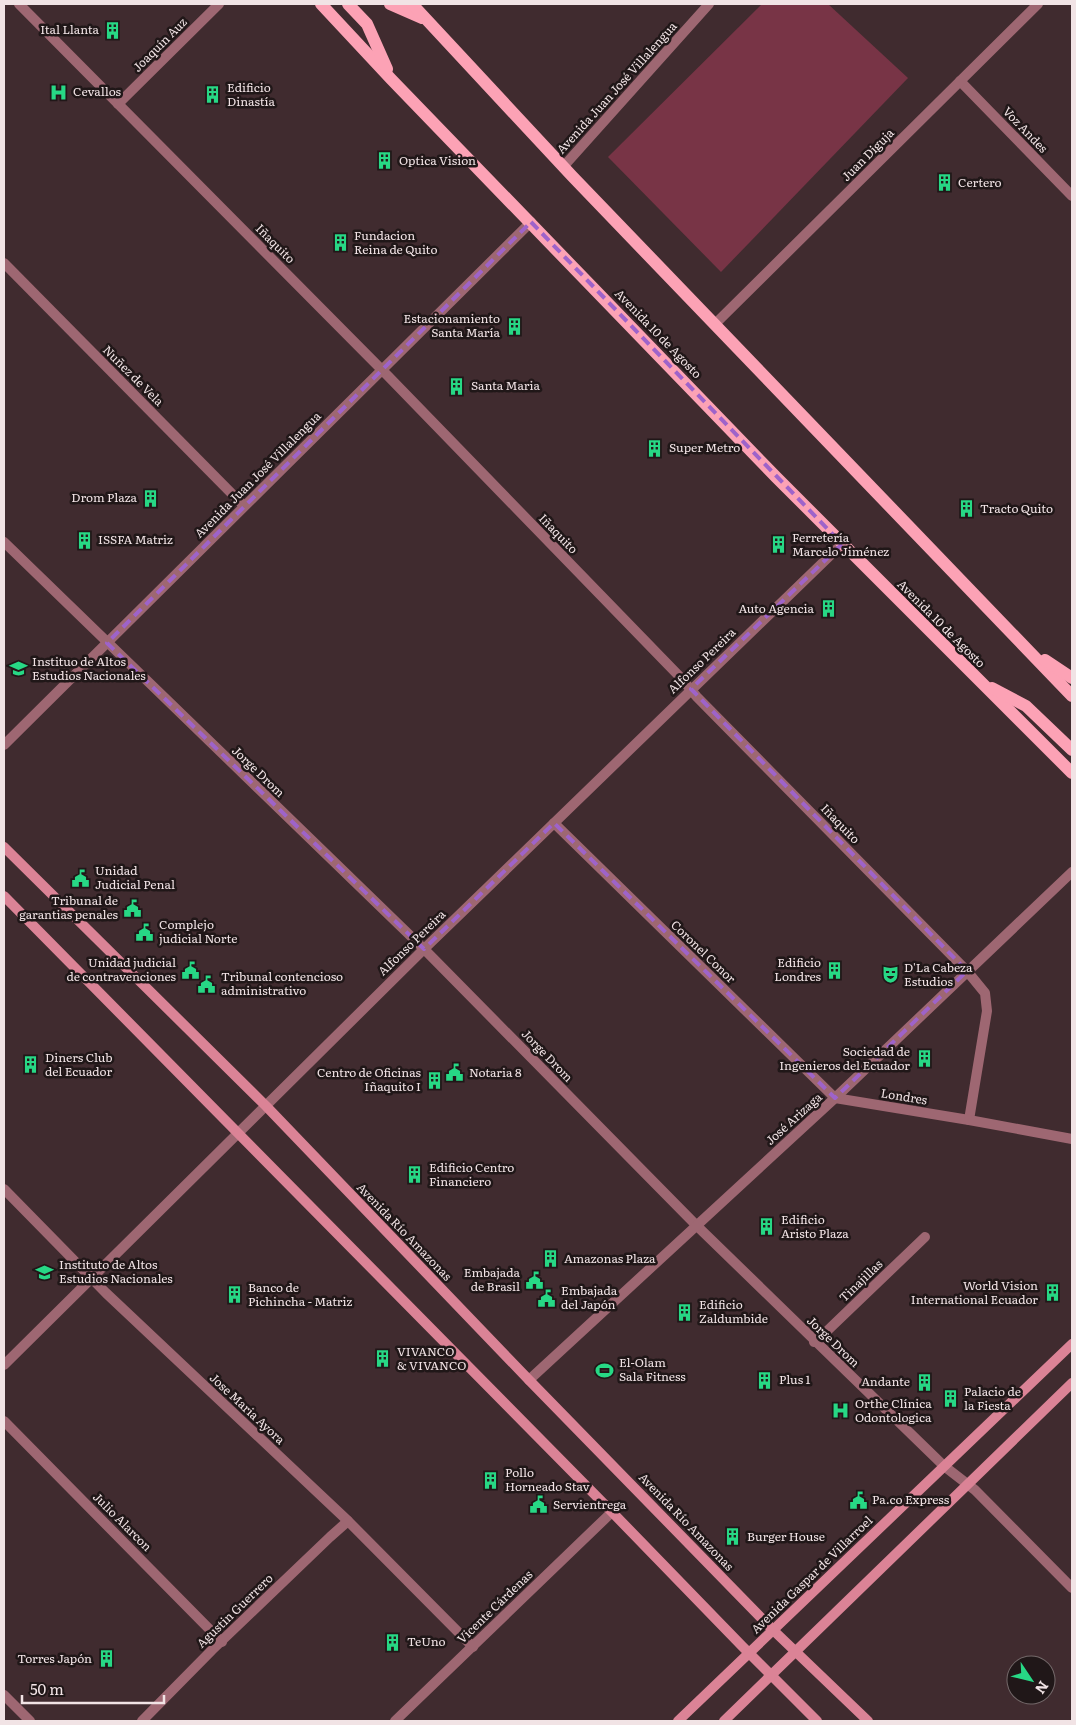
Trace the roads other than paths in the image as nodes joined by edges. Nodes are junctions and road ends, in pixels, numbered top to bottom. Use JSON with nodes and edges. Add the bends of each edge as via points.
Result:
{"nodes":[{"id":1,"x":19,"y":4,"type":"edge"},
{"id":2,"x":219,"y":4,"type":"edge"},
{"id":3,"x":321,"y":4,"type":"edge"},
{"id":4,"x":348,"y":4,"type":"edge"},
{"id":5,"x":390,"y":4,"type":"edge"},
{"id":6,"x":412,"y":4,"type":"edge"},
{"id":7,"x":709,"y":4,"type":"edge"},
{"id":8,"x":1038,"y":4,"type":"edge"},
{"id":9,"x":429,"y":21,"type":"junction"},
{"id":10,"x":391,"y":79,"type":"junction"},
{"id":11,"x":960,"y":81,"type":"junction"},
{"id":12,"x":118,"y":104,"type":"junction"},
{"id":13,"x":563,"y":167,"type":"junction"},
{"id":14,"x":1072,"y":196,"type":"edge"},
{"id":15,"x":531,"y":222,"type":"junction"},
{"id":16,"x":4,"y":263,"type":"edge"},
{"id":17,"x":716,"y":324,"type":"junction"},
{"id":18,"x":382,"y":370,"type":"junction"},
{"id":19,"x":244,"y":506,"type":"junction"},
{"id":20,"x":4,"y":542,"type":"edge"},
{"id":21,"x":842,"y":544,"type":"junction"},
{"id":22,"x":107,"y":643,"type":"junction"},
{"id":23,"x":1025,"y":646,"type":"junction"},
{"id":24,"x":1072,"y":678,"type":"edge"},
{"id":25,"x":978,"y":681,"type":"junction"},
{"id":26,"x":691,"y":689,"type":"junction"},
{"id":27,"x":1072,"y":696,"type":"edge"},
{"id":28,"x":4,"y":745,"type":"edge"},
{"id":29,"x":1072,"y":750,"type":"edge"},
{"id":30,"x":1072,"y":773,"type":"edge"},
{"id":31,"x":554,"y":823,"type":"junction"},
{"id":32,"x":4,"y":847,"type":"edge"},
{"id":33,"x":1072,"y":872,"type":"edge"},
{"id":34,"x":4,"y":896,"type":"edge"},
{"id":35,"x":424,"y":948,"type":"junction"},
{"id":36,"x":967,"y":971,"type":"junction"},
{"id":37,"x":835,"y":1098,"type":"junction"},
{"id":38,"x":266,"y":1106,"type":"junction"},
{"id":39,"x":970,"y":1120,"type":"junction"},
{"id":40,"x":238,"y":1133,"type":"junction"},
{"id":41,"x":1072,"y":1139,"type":"edge"},
{"id":42,"x":4,"y":1189,"type":"edge"},
{"id":43,"x":696,"y":1225,"type":"junction"},
{"id":44,"x":925,"y":1237,"type":"dead end"},
{"id":45,"x":92,"y":1279,"type":"junction"},
{"id":46,"x":814,"y":1342,"type":"junction"},
{"id":47,"x":1072,"y":1344,"type":"edge"},
{"id":48,"x":4,"y":1366,"type":"edge"},
{"id":49,"x":528,"y":1380,"type":"junction"},
{"id":50,"x":1072,"y":1383,"type":"edge"},
{"id":51,"x":4,"y":1421,"type":"edge"},
{"id":52,"x":944,"y":1466,"type":"junction"},
{"id":53,"x":968,"y":1484,"type":"junction"},
{"id":54,"x":612,"y":1512,"type":"junction"},
{"id":55,"x":348,"y":1521,"type":"junction"},
{"id":56,"x":1072,"y":1588,"type":"edge"},
{"id":57,"x":774,"y":1630,"type":"junction"},
{"id":58,"x":222,"y":1642,"type":"junction"},
{"id":59,"x":473,"y":1647,"type":"junction"},
{"id":60,"x":796,"y":1652,"type":"junction"},
{"id":61,"x":749,"y":1653,"type":"junction"},
{"id":62,"x":772,"y":1676,"type":"junction"},
{"id":63,"x":4,"y":1695,"type":"edge"},
{"id":64,"x":30,"y":1721,"type":"edge"},
{"id":65,"x":142,"y":1721,"type":"edge"},
{"id":66,"x":395,"y":1721,"type":"edge"},
{"id":67,"x":678,"y":1721,"type":"edge"},
{"id":68,"x":724,"y":1721,"type":"edge"},
{"id":69,"x":817,"y":1721,"type":"edge"},
{"id":70,"x":868,"y":1721,"type":"edge"}],
"edges":[{"from":1,"to":12,"type":"street","name":"Iñaquito"},
{"from":2,"to":12,"type":"street","name":"Joaquín Auz"},
{"from":3,"to":10,"type":"main road","name":"Avenida 10 de Agosto"},
{"from":4,"to":10,"type":"main road","via":[[367,24]]},
{"from":5,"to":9,"type":"main road"},
{"from":6,"to":9,"type":"main road"},
{"from":7,"to":13,"type":"street","name":"Avenida Juan José Villalengua"},
{"from":8,"to":11,"type":"street","name":"Juan Diguja"},
{"from":9,"to":13,"type":"main road"},
{"from":10,"to":15,"type":"main road","name":"Avenida 10 de Agosto"},
{"from":11,"to":14,"type":"street","name":"Voz Andes"},
{"from":11,"to":17,"type":"street","name":"Juan Diguja"},
{"from":12,"to":18,"type":"street","name":"Iñaquito"},
{"from":13,"to":17,"type":"main road"},
{"from":15,"to":18,"type":"street","name":"Avenida Juan José Villalengua"},
{"from":15,"to":21,"type":"main road","name":"Avenida 10 de Agosto"},
{"from":16,"to":19,"type":"street","name":"Nuñez de Vela"},
{"from":17,"to":23,"type":"main road"},
{"from":18,"to":19,"type":"street","name":"Avenida Juan José Villalengua"},
{"from":18,"to":26,"type":"street","name":"Iñaquito"},
{"from":19,"to":22,"type":"street","name":"Avenida Juan José Villalengua"},
{"from":20,"to":22,"type":"street","name":"Jorge Drom"},
{"from":21,"to":25,"type":"main road","name":"Avenida 10 de Agosto"},
{"from":21,"to":26,"type":"street","name":"Alfonso Pereira"},
{"from":22,"to":28,"type":"street","name":"Avenida Juan José Villalengua"},
{"from":22,"to":35,"type":"street","name":"Jorge Drom"},
{"from":23,"to":24,"type":"main road"},
{"from":23,"to":27,"type":"main road"},
{"from":25,"to":29,"type":"main road","name":"Avenida 10 de Agosto","via":[[1026,706]]},
{"from":25,"to":30,"type":"main road","name":"Avenida 10 de Agosto"},
{"from":26,"to":31,"type":"street","name":"Alfonso Pereira"},
{"from":26,"to":36,"type":"street","name":"Iñaquito"},
{"from":31,"to":35,"type":"street","name":"Alfonso Pereira"},
{"from":31,"to":37,"type":"street","name":"Coronel Conor"},
{"from":32,"to":38,"type":"main road","name":"Avenida Río Amazonas"},
{"from":33,"to":36,"type":"street","name":"José Arizaga"},
{"from":34,"to":40,"type":"main road"},
{"from":35,"to":38,"type":"street","name":"Alfonso Pereira"},
{"from":35,"to":43,"type":"street","name":"Jorge Drom"},
{"from":36,"to":37,"type":"street","name":"José Arizaga"},
{"from":36,"to":39,"type":"street","name":"Iñaquito","via":[[985,992],[987,1010]]},
{"from":37,"to":39,"type":"street","name":"Londres"},
{"from":37,"to":43,"type":"street","name":"José Arizaga"},
{"from":38,"to":40,"type":"street","name":"Alfonso Pereira"},
{"from":38,"to":49,"type":"main road","name":"Avenida Río Amazonas"},
{"from":39,"to":41,"type":"street","name":"Londres"},
{"from":40,"to":45,"type":"street","name":"Alfonso Pereira"},
{"from":40,"to":54,"type":"main road"},
{"from":42,"to":45,"type":"street","name":"Jose Maria Ayora"},
{"from":43,"to":46,"type":"street","name":"Jorge Drom"},
{"from":43,"to":49,"type":"street","name":"José Arizaga"},
{"from":44,"to":46,"type":"street","name":"Tinajillas"},
{"from":45,"to":48,"type":"street","name":"Alfonso Pereira"},
{"from":45,"to":55,"type":"street","name":"Jose Maria Ayora"},
{"from":46,"to":52,"type":"street","name":"Jorge Drom"},
{"from":47,"to":52,"type":"main road","name":"Avenida Gaspar de Villarroel"},
{"from":49,"to":57,"type":"main road","name":"Avenida Río Amazonas"},
{"from":50,"to":53,"type":"main road"},
{"from":51,"to":58,"type":"street","name":"Julio Alarcon"},
{"from":52,"to":53,"type":"street","name":"Jorge Drom"},
{"from":52,"to":57,"type":"main road","name":"Avenida Gaspar de Villarroel"},
{"from":53,"to":56,"type":"street","name":"Jorge Drom"},
{"from":53,"to":60,"type":"main road"},
{"from":54,"to":59,"type":"street","name":"Vicente Cárdenas"},
{"from":54,"to":61,"type":"main road"},
{"from":55,"to":58,"type":"street","name":"Agustin Guerrero"},
{"from":55,"to":59,"type":"street","name":"Jose Maria Ayora"},
{"from":57,"to":60,"type":"main road","name":"Avenida Río Amazonas"},
{"from":57,"to":61,"type":"main road","name":"Avenida Gaspar de Villarroel"},
{"from":58,"to":65,"type":"street","name":"Agustin Guerrero"},
{"from":59,"to":66,"type":"street","name":"Vicente Cárdenas"},
{"from":60,"to":62,"type":"main road"},
{"from":60,"to":70,"type":"main road","name":"Avenida Río Amazonas"},
{"from":61,"to":62,"type":"main road"},
{"from":61,"to":67,"type":"main road","name":"Avenida Gaspar de Villarroel"},
{"from":62,"to":68,"type":"main road"},
{"from":62,"to":69,"type":"main road"},
{"from":63,"to":64,"type":"street"}]}
